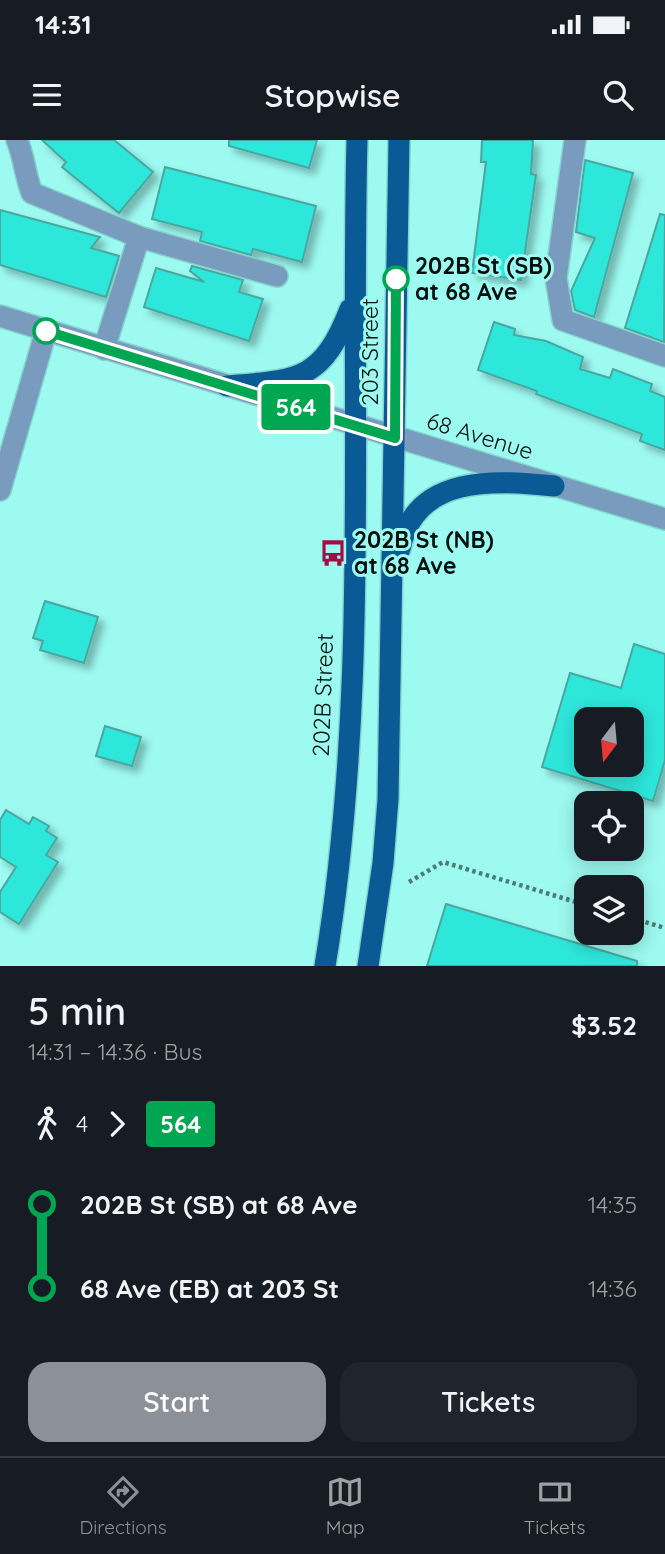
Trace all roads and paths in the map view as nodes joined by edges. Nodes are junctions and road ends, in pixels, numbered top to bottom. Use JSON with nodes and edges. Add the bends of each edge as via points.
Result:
{"nodes":[{"id":1,"x":17,"y":140,"type":"edge"},
{"id":2,"x":357,"y":140,"type":"edge"},
{"id":3,"x":399,"y":140,"type":"edge"},
{"id":4,"x":575,"y":140,"type":"edge"},
{"id":5,"x":139,"y":237,"type":"junction"},
{"id":6,"x":277,"y":276,"type":"dead end"},
{"id":7,"x":354,"y":301,"type":"junction"},
{"id":8,"x":0,"y":316,"type":"edge"},
{"id":9,"x":46,"y":331,"type":"junction"},
{"id":10,"x":104,"y":349,"type":"junction"},
{"id":11,"x":665,"y":356,"type":"edge"},
{"id":12,"x":227,"y":386,"type":"junction"},
{"id":13,"x":355,"y":425,"type":"junction"},
{"id":14,"x":395,"y":438,"type":"junction"},
{"id":15,"x":554,"y":486,"type":"junction"},
{"id":16,"x":0,"y":490,"type":"edge"},
{"id":17,"x":665,"y":519,"type":"edge"},
{"id":18,"x":393,"y":585,"type":"junction"},
{"id":19,"x":409,"y":882,"type":"dead end"},
{"id":20,"x":574,"y":901,"type":"edge"},
{"id":21,"x":644,"y":922,"type":"edge"},
{"id":22,"x":665,"y":928,"type":"edge"},
{"id":23,"x":325,"y":966,"type":"edge"},
{"id":24,"x":368,"y":966,"type":"edge"}],
"edges":[{"from":1,"to":5,"type":"street","via":[[32,193]]},
{"from":2,"to":7,"type":"main road","name":"203 Street"},
{"from":3,"to":14,"type":"main road","name":"203 Street"},
{"from":4,"to":11,"type":"street","via":[[556,278],[563,320]]},
{"from":5,"to":6,"type":"street"},
{"from":5,"to":10,"type":"street"},
{"from":7,"to":12,"type":"main road","via":[[330,352],[315,369],[285,381]]},
{"from":7,"to":13,"type":"main road","name":"203 Street"},
{"from":8,"to":9,"type":"street","name":"68 Avenue"},
{"from":9,"to":10,"type":"street","name":"68 Avenue"},
{"from":9,"to":16,"type":"street"},
{"from":10,"to":12,"type":"street","name":"68 Avenue"},
{"from":12,"to":13,"type":"street","name":"68 Avenue"},
{"from":13,"to":14,"type":"street","name":"68 Avenue"},
{"from":13,"to":23,"type":"main road","name":"202B Street","via":[[346,797]]},
{"from":14,"to":15,"type":"street","name":"68 Avenue"},
{"from":14,"to":18,"type":"main road"},
{"from":15,"to":17,"type":"street","name":"68 Avenue"},
{"from":15,"to":18,"type":"main road","via":[[501,481],[465,485],[434,498],[418,508],[403,537]]},
{"from":18,"to":24,"type":"main road","via":[[388,799]]},
{"from":19,"to":20,"type":"path","via":[[443,862]]},
{"from":21,"to":22,"type":"path"}]}
